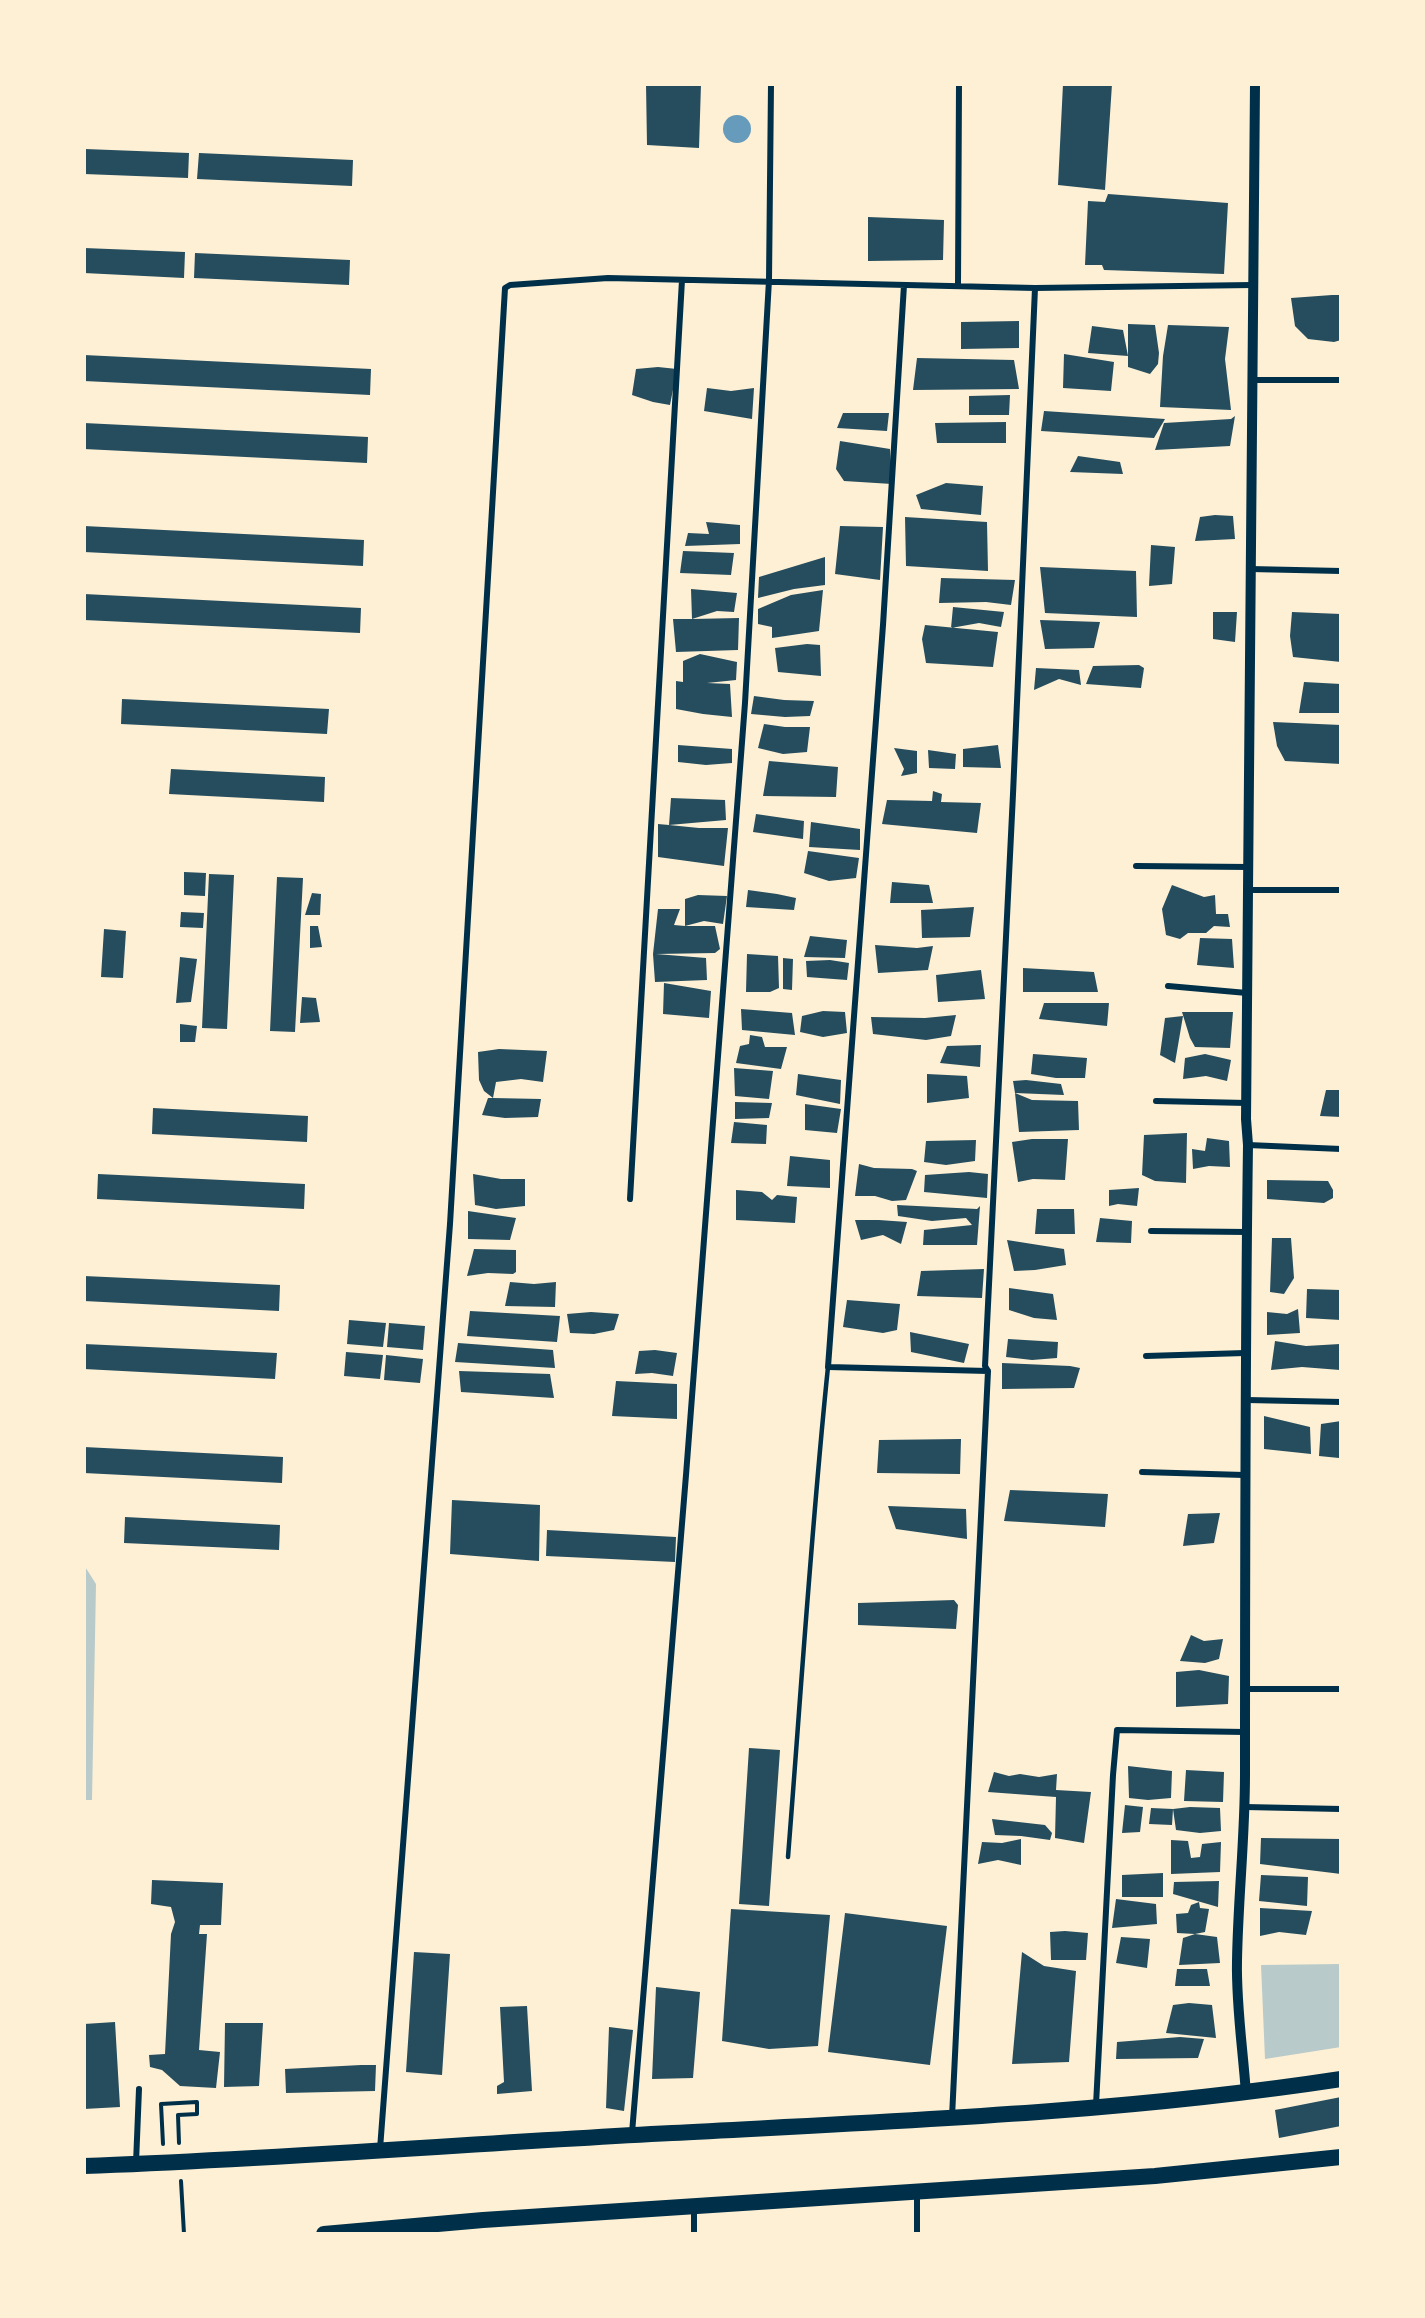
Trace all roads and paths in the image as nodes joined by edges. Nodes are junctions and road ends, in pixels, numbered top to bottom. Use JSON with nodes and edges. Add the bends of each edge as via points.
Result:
{"nodes":[{"id":1,"x":771,"y":84,"type":"edge"},
{"id":2,"x":959,"y":84,"type":"edge"},
{"id":3,"x":1255,"y":84,"type":"edge"},
{"id":4,"x":681,"y":280,"type":"junction"},
{"id":5,"x":769,"y":280,"type":"junction"},
{"id":6,"x":904,"y":285,"type":"junction"},
{"id":7,"x":1252,"y":285,"type":"junction"},
{"id":8,"x":958,"y":286,"type":"junction"},
{"id":9,"x":1035,"y":288,"type":"junction"},
{"id":10,"x":1251,"y":380,"type":"junction"},
{"id":11,"x":1341,"y":380,"type":"edge"},
{"id":12,"x":1250,"y":569,"type":"junction"},
{"id":13,"x":1341,"y":571,"type":"edge"},
{"id":14,"x":1136,"y":866,"type":"dead end"},
{"id":15,"x":1249,"y":867,"type":"junction"},
{"id":16,"x":1248,"y":890,"type":"junction"},
{"id":17,"x":1341,"y":890,"type":"edge"},
{"id":18,"x":1168,"y":986,"type":"dead end"},
{"id":19,"x":1248,"y":993,"type":"junction"},
{"id":20,"x":1156,"y":1101,"type":"dead end"},
{"id":21,"x":1246,"y":1103,"type":"junction"},
{"id":22,"x":1248,"y":1145,"type":"junction"},
{"id":23,"x":1341,"y":1149,"type":"edge"},
{"id":24,"x":630,"y":1199,"type":"dead end"},
{"id":25,"x":1151,"y":1231,"type":"dead end"},
{"id":26,"x":1247,"y":1232,"type":"junction"},
{"id":27,"x":1245,"y":1353,"type":"junction"},
{"id":28,"x":1146,"y":1356,"type":"dead end"},
{"id":29,"x":828,"y":1367,"type":"junction"},
{"id":30,"x":988,"y":1371,"type":"junction"},
{"id":31,"x":1247,"y":1400,"type":"junction"},
{"id":32,"x":1341,"y":1402,"type":"edge"},
{"id":33,"x":1142,"y":1472,"type":"dead end"},
{"id":34,"x":1244,"y":1475,"type":"junction"},
{"id":35,"x":1245,"y":1689,"type":"junction"},
{"id":36,"x":1341,"y":1689,"type":"edge"},
{"id":37,"x":1245,"y":1732,"type":"junction"},
{"id":38,"x":1245,"y":1807,"type":"junction"},
{"id":39,"x":1341,"y":1809,"type":"edge"},
{"id":40,"x":788,"y":1857,"type":"dead end"},
{"id":41,"x":1341,"y":2079,"type":"edge"},
{"id":42,"x":139,"y":2090,"type":"dead end"},
{"id":43,"x":1246,"y":2094,"type":"junction"},
{"id":44,"x":161,"y":2104,"type":"dead end"},
{"id":45,"x":1095,"y":2109,"type":"junction"},
{"id":46,"x":952,"y":2118,"type":"junction"},
{"id":47,"x":632,"y":2135,"type":"junction"},
{"id":48,"x":380,"y":2152,"type":"junction"},
{"id":49,"x":1341,"y":2157,"type":"edge"},
{"id":50,"x":164,"y":2163,"type":"junction"},
{"id":51,"x":136,"y":2164,"type":"junction"},
{"id":52,"x":84,"y":2166,"type":"edge"},
{"id":53,"x":917,"y":2192,"type":"junction"},
{"id":54,"x":694,"y":2206,"type":"junction"},
{"id":55,"x":324,"y":2234,"type":"edge"},
{"id":56,"x":694,"y":2234,"type":"edge"},
{"id":57,"x":917,"y":2234,"type":"edge"}],
"edges":[{"from":1,"to":5,"type":"street"},
{"from":2,"to":8,"type":"street"},
{"from":3,"to":7,"type":"street"},
{"from":4,"to":5,"type":"street"},
{"from":4,"to":24,"type":"street"},
{"from":4,"to":48,"type":"street","via":[[608,278],[510,285],[503,292],[450,1224]]},
{"from":5,"to":6,"type":"street"},
{"from":5,"to":47,"type":"street","via":[[745,703]]},
{"from":6,"to":8,"type":"street"},
{"from":6,"to":29,"type":"street"},
{"from":7,"to":9,"type":"street"},
{"from":7,"to":10,"type":"street"},
{"from":8,"to":9,"type":"street"},
{"from":9,"to":30,"type":"street","via":[[985,1354]]},
{"from":10,"to":11,"type":"street"},
{"from":10,"to":12,"type":"street"},
{"from":12,"to":13,"type":"street"},
{"from":12,"to":15,"type":"street"},
{"from":14,"to":15,"type":"street"},
{"from":15,"to":16,"type":"street"},
{"from":16,"to":17,"type":"street"},
{"from":16,"to":19,"type":"street"},
{"from":18,"to":19,"type":"street"},
{"from":19,"to":21,"type":"street"},
{"from":20,"to":21,"type":"street"},
{"from":21,"to":22,"type":"street"},
{"from":22,"to":23,"type":"street"},
{"from":22,"to":26,"type":"street"},
{"from":25,"to":26,"type":"street"},
{"from":26,"to":27,"type":"street"},
{"from":27,"to":28,"type":"street"},
{"from":27,"to":31,"type":"street"},
{"from":29,"to":30,"type":"street"},
{"from":29,"to":40,"type":"lane","via":[[814,1497]]},
{"from":30,"to":46,"type":"street"},
{"from":31,"to":32,"type":"street"},
{"from":31,"to":34,"type":"street"},
{"from":33,"to":34,"type":"street"},
{"from":34,"to":35,"type":"street"},
{"from":35,"to":36,"type":"street"},
{"from":35,"to":37,"type":"street"},
{"from":37,"to":38,"type":"street"},
{"from":37,"to":45,"type":"street","via":[[1117,1730]]},
{"from":38,"to":39,"type":"street"},
{"from":38,"to":43,"type":"street","via":[[1237,1962]]},
{"from":41,"to":43,"type":"highway"},
{"from":42,"to":51,"type":"street"},
{"from":43,"to":45,"type":"highway"},
{"from":44,"to":50,"type":"path"},
{"from":45,"to":46,"type":"highway"},
{"from":46,"to":47,"type":"highway"},
{"from":47,"to":48,"type":"highway"},
{"from":48,"to":50,"type":"highway"},
{"from":49,"to":53,"type":"highway"},
{"from":50,"to":51,"type":"highway"},
{"from":51,"to":52,"type":"highway"},
{"from":53,"to":54,"type":"highway"},
{"from":53,"to":57,"type":"street"},
{"from":54,"to":55,"type":"highway"},
{"from":54,"to":56,"type":"street"}]}
